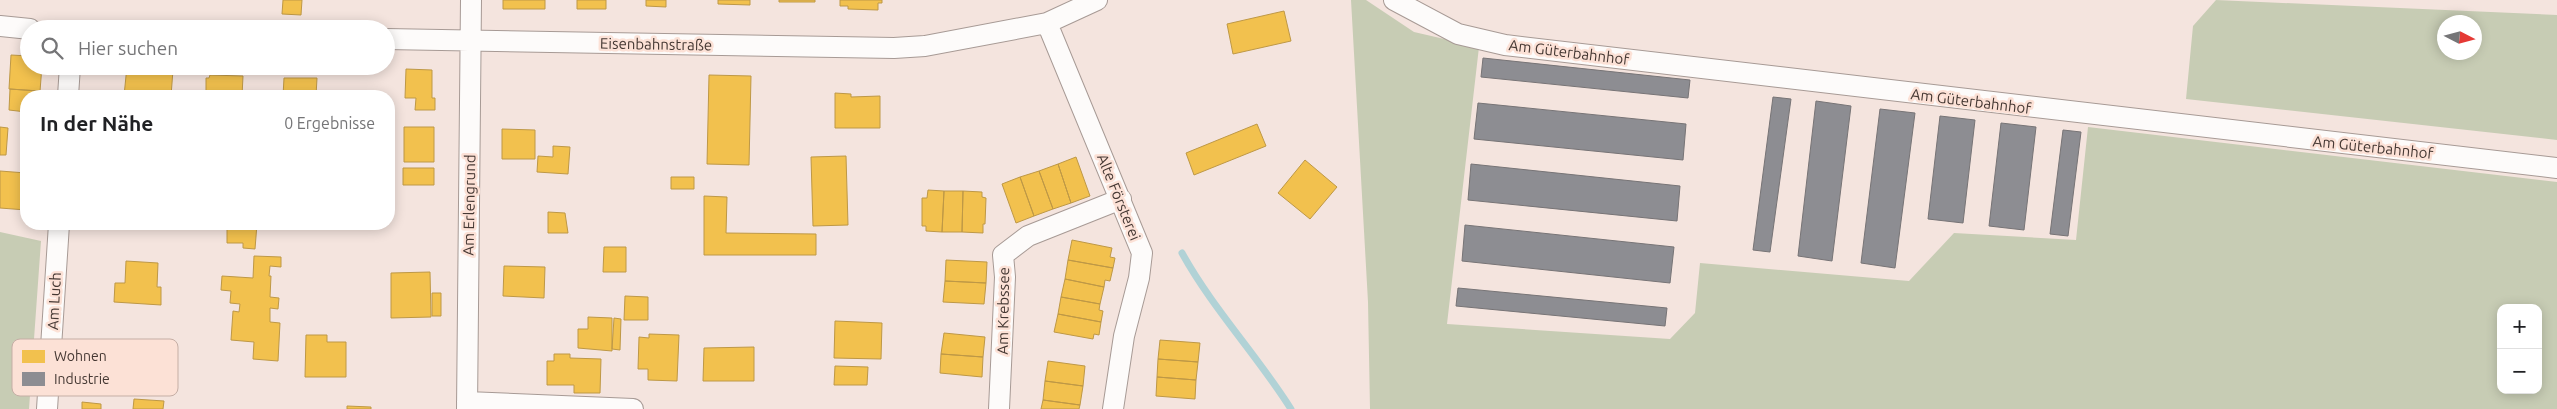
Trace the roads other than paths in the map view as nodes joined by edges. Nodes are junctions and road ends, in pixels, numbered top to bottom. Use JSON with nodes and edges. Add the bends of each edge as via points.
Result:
{"nodes":[{"id":1,"x":471,"y":0,"type":"edge"},
{"id":2,"x":1096,"y":0,"type":"edge"},
{"id":3,"x":1394,"y":0,"type":"edge"},
{"id":4,"x":1047,"y":23,"type":"junction"},
{"id":5,"x":0,"y":26,"type":"edge"},
{"id":6,"x":20,"y":28,"type":"edge"},
{"id":7,"x":395,"y":39,"type":"edge"},
{"id":8,"x":471,"y":41,"type":"junction"},
{"id":9,"x":69,"y":75,"type":"edge"},
{"id":10,"x":68,"y":90,"type":"edge"},
{"id":11,"x":2557,"y":168,"type":"edge"},
{"id":12,"x":1121,"y":199,"type":"junction"},
{"id":13,"x":59,"y":230,"type":"edge"},
{"id":14,"x":52,"y":339,"type":"edge"},
{"id":15,"x":48,"y":396,"type":"edge"},
{"id":16,"x":467,"y":406,"type":"edge"},
{"id":17,"x":47,"y":409,"type":"edge"},
{"id":18,"x":633,"y":409,"type":"edge"},
{"id":19,"x":1000,"y":409,"type":"edge"},
{"id":20,"x":1113,"y":409,"type":"edge"}],
"edges":[{"from":1,"to":8,"type":"street","name":"Am Erlengrund"},
{"from":2,"to":4,"type":"street"},
{"from":3,"to":11,"type":"street","name":"Am Güterbahnhof","via":[[1458,34],[1505,45]]},
{"from":4,"to":8,"type":"street","name":"Eisenbahnstraße","via":[[925,46],[894,48]]},
{"from":4,"to":12,"type":"street","name":"Alte Försterei"},
{"from":5,"to":6,"type":"street"},
{"from":7,"to":8,"type":"street","name":"Eisenbahnstraße"},
{"from":8,"to":16,"type":"street","name":"Am Erlengrund"},
{"from":9,"to":10,"type":"street"},
{"from":12,"to":19,"type":"street","name":"Am Krebssee","via":[[1028,236],[1003,255],[1006,277]]},
{"from":12,"to":20,"type":"street","name":"Alte Försterei","via":[[1142,253],[1124,336]]},
{"from":13,"to":14,"type":"street","name":"Am Luch"},
{"from":15,"to":17,"type":"street","name":"Am Luch"},
{"from":16,"to":18,"type":"street"}]}
